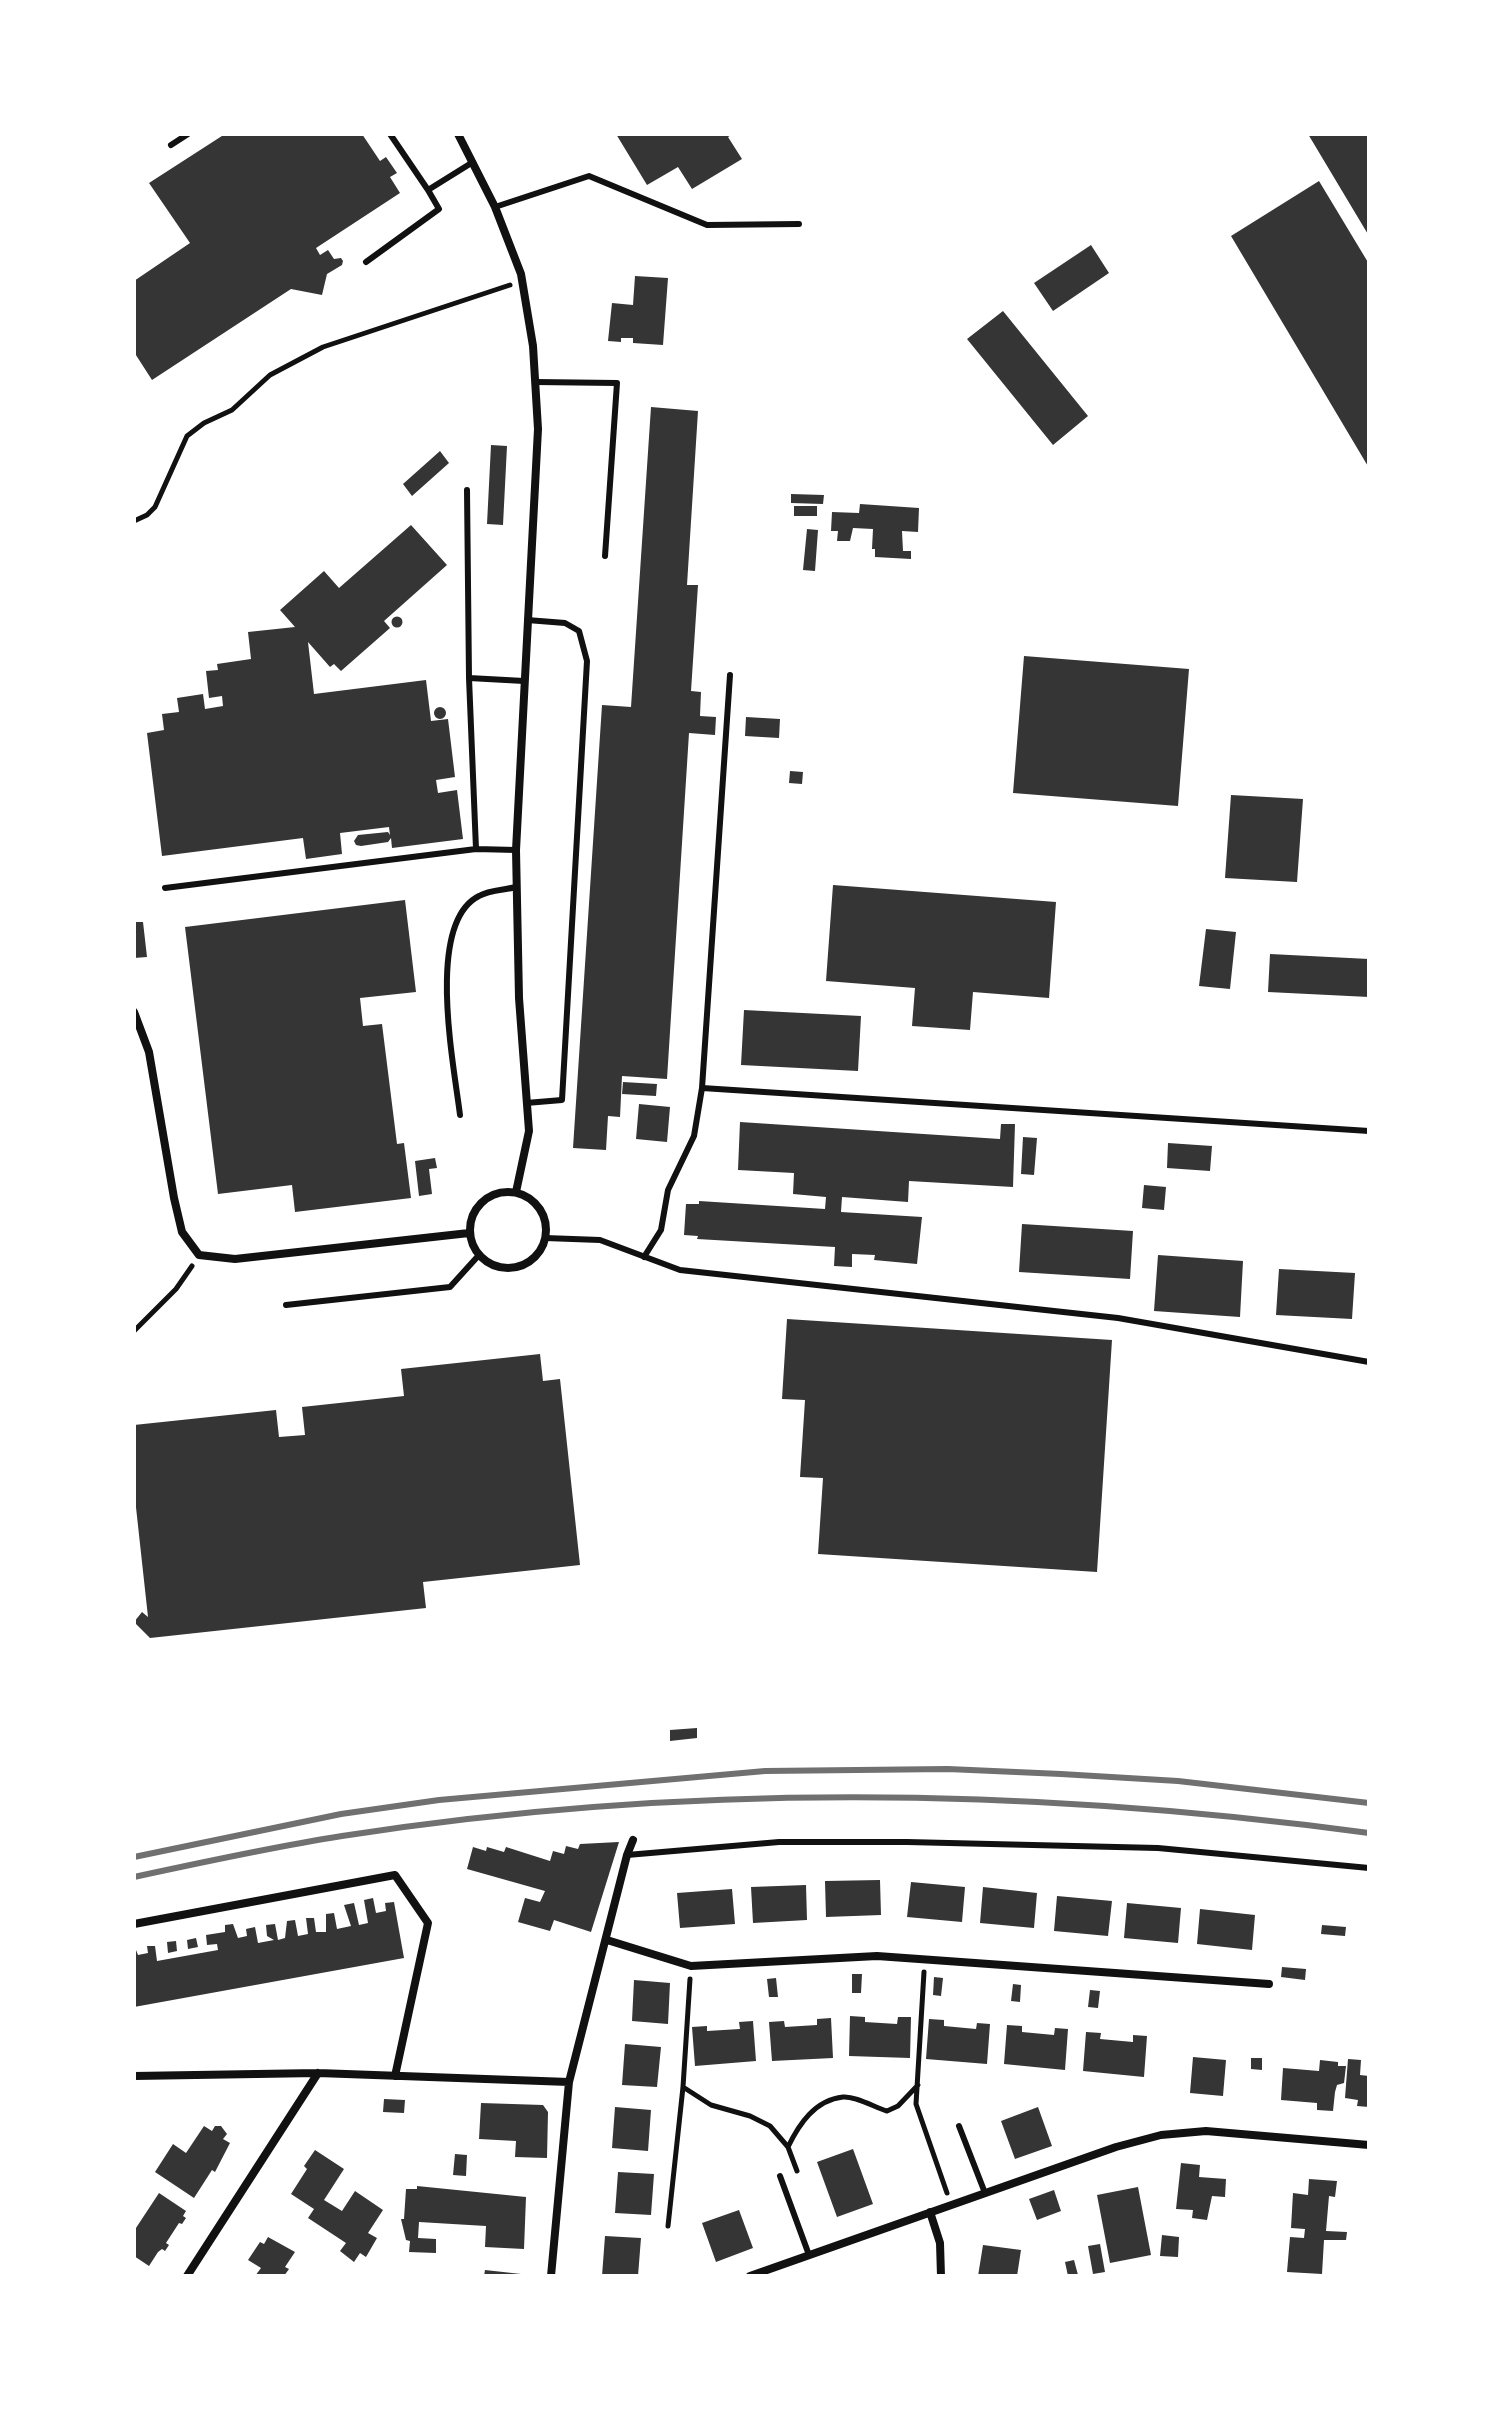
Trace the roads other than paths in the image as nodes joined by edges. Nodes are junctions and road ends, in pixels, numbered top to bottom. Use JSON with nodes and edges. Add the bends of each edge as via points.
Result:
{"nodes":[{"id":1,"x":188,"y":134,"type":"edge"},
{"id":2,"x":390,"y":134,"type":"edge"},
{"id":3,"x":458,"y":134,"type":"edge"},
{"id":4,"x":171,"y":145,"type":"dead end"},
{"id":5,"x":473,"y":162,"type":"junction"},
{"id":6,"x":428,"y":190,"type":"junction"},
{"id":7,"x":495,"y":207,"type":"junction"},
{"id":8,"x":799,"y":224,"type":"dead end"},
{"id":9,"x":366,"y":262,"type":"dead end"},
{"id":10,"x":535,"y":382,"type":"junction"},
{"id":11,"x":467,"y":490,"type":"dead end"},
{"id":12,"x":605,"y":556,"type":"dead end"},
{"id":13,"x":527,"y":620,"type":"junction"},
{"id":14,"x":730,"y":675,"type":"dead end"},
{"id":15,"x":469,"y":678,"type":"junction"},
{"id":16,"x":524,"y":681,"type":"junction"},
{"id":17,"x":476,"y":849,"type":"junction"},
{"id":18,"x":516,"y":850,"type":"junction"},
{"id":19,"x":516,"y":887,"type":"junction"},
{"id":20,"x":165,"y":888,"type":"dead end"},
{"id":21,"x":134,"y":1012,"type":"edge"},
{"id":22,"x":702,"y":1088,"type":"junction"},
{"id":23,"x":526,"y":1103,"type":"junction"},
{"id":24,"x":460,"y":1115,"type":"dead end"},
{"id":25,"x":1369,"y":1131,"type":"edge"},
{"id":26,"x":516,"y":1192,"type":"junction"},
{"id":27,"x":469,"y":1233,"type":"junction"},
{"id":28,"x":545,"y":1238,"type":"junction"},
{"id":29,"x":479,"y":1255,"type":"junction"},
{"id":30,"x":644,"y":1257,"type":"junction"},
{"id":31,"x":286,"y":1305,"type":"dead end"},
{"id":32,"x":1369,"y":1362,"type":"edge"},
{"id":33,"x":633,"y":1840,"type":"dead end"},
{"id":34,"x":627,"y":1855,"type":"junction"},
{"id":35,"x":1369,"y":1868,"type":"edge"},
{"id":36,"x":134,"y":1924,"type":"edge"},
{"id":37,"x":607,"y":1940,"type":"junction"},
{"id":38,"x":1269,"y":1984,"type":"dead end"},
{"id":39,"x":318,"y":2073,"type":"junction"},
{"id":40,"x":134,"y":2076,"type":"edge"},
{"id":41,"x":395,"y":2076,"type":"junction"},
{"id":42,"x":569,"y":2082,"type":"junction"},
{"id":43,"x":959,"y":2126,"type":"dead end"},
{"id":44,"x":1369,"y":2145,"type":"edge"},
{"id":45,"x":780,"y":2176,"type":"dead end"},
{"id":46,"x":985,"y":2193,"type":"junction"},
{"id":47,"x":930,"y":2212,"type":"junction"},
{"id":48,"x":809,"y":2255,"type":"junction"},
{"id":49,"x":187,"y":2276,"type":"edge"},
{"id":50,"x":551,"y":2276,"type":"edge"},
{"id":51,"x":750,"y":2276,"type":"edge"},
{"id":52,"x":941,"y":2276,"type":"edge"}],
"edges":[{"from":1,"to":4,"type":"lane"},
{"from":2,"to":6,"type":"lane"},
{"from":3,"to":5,"type":"street"},
{"from":5,"to":6,"type":"lane"},
{"from":5,"to":7,"type":"street"},
{"from":6,"to":9,"type":"lane","via":[[439,209]]},
{"from":7,"to":8,"type":"lane","via":[[589,176],[707,225]]},
{"from":7,"to":10,"type":"street","via":[[522,280]]},
{"from":10,"to":12,"type":"lane","via":[[617,383]]},
{"from":10,"to":13,"type":"street","via":[[538,429]]},
{"from":11,"to":15,"type":"lane"},
{"from":13,"to":16,"type":"street"},
{"from":13,"to":23,"type":"lane","via":[[565,623],[579,631],[587,661],[562,1100]]},
{"from":14,"to":22,"type":"lane"},
{"from":15,"to":16,"type":"lane"},
{"from":15,"to":17,"type":"lane"},
{"from":16,"to":18,"type":"street"},
{"from":17,"to":18,"type":"lane"},
{"from":17,"to":20,"type":"lane"},
{"from":18,"to":19,"type":"street"},
{"from":19,"to":23,"type":"street"},
{"from":19,"to":24,"type":"lane","via":[[479,896],[452,930],[445,982]]},
{"from":21,"to":27,"type":"street","via":[[149,1052],[182,1232],[199,1255],[235,1259]]},
{"from":22,"to":25,"type":"lane"},
{"from":22,"to":30,"type":"lane","via":[[694,1136],[668,1190],[661,1230]]},
{"from":23,"to":26,"type":"street","via":[[529,1131]]},
{"from":26,"to":27,"type":"street","via":[[493,1194],[483,1201]]},
{"from":26,"to":28,"type":"street","via":[[537,1204]]},
{"from":27,"to":29,"type":"street"},
{"from":28,"to":29,"type":"street","via":[[533,1259],[511,1268],[488,1263]]},
{"from":28,"to":30,"type":"lane","via":[[600,1240]]},
{"from":29,"to":31,"type":"lane","via":[[450,1287]]},
{"from":30,"to":32,"type":"lane","via":[[680,1270],[1118,1318]]},
{"from":33,"to":34,"type":"street"},
{"from":34,"to":35,"type":"lane","via":[[779,1842],[907,1842],[1158,1848]]},
{"from":34,"to":37,"type":"street"},
{"from":36,"to":41,"type":"street","via":[[395,1875],[428,1923]]},
{"from":37,"to":38,"type":"street","via":[[691,1966],[877,1956]]},
{"from":37,"to":42,"type":"street"},
{"from":39,"to":40,"type":"street"},
{"from":39,"to":41,"type":"street"},
{"from":39,"to":49,"type":"street"},
{"from":41,"to":42,"type":"street"},
{"from":42,"to":50,"type":"street"},
{"from":43,"to":46,"type":"lane"},
{"from":44,"to":46,"type":"street","via":[[1206,2131],[1161,2135]]},
{"from":45,"to":48,"type":"lane"},
{"from":46,"to":47,"type":"street"},
{"from":47,"to":48,"type":"street"},
{"from":47,"to":52,"type":"street","via":[[940,2243]]},
{"from":48,"to":51,"type":"street"}]}
